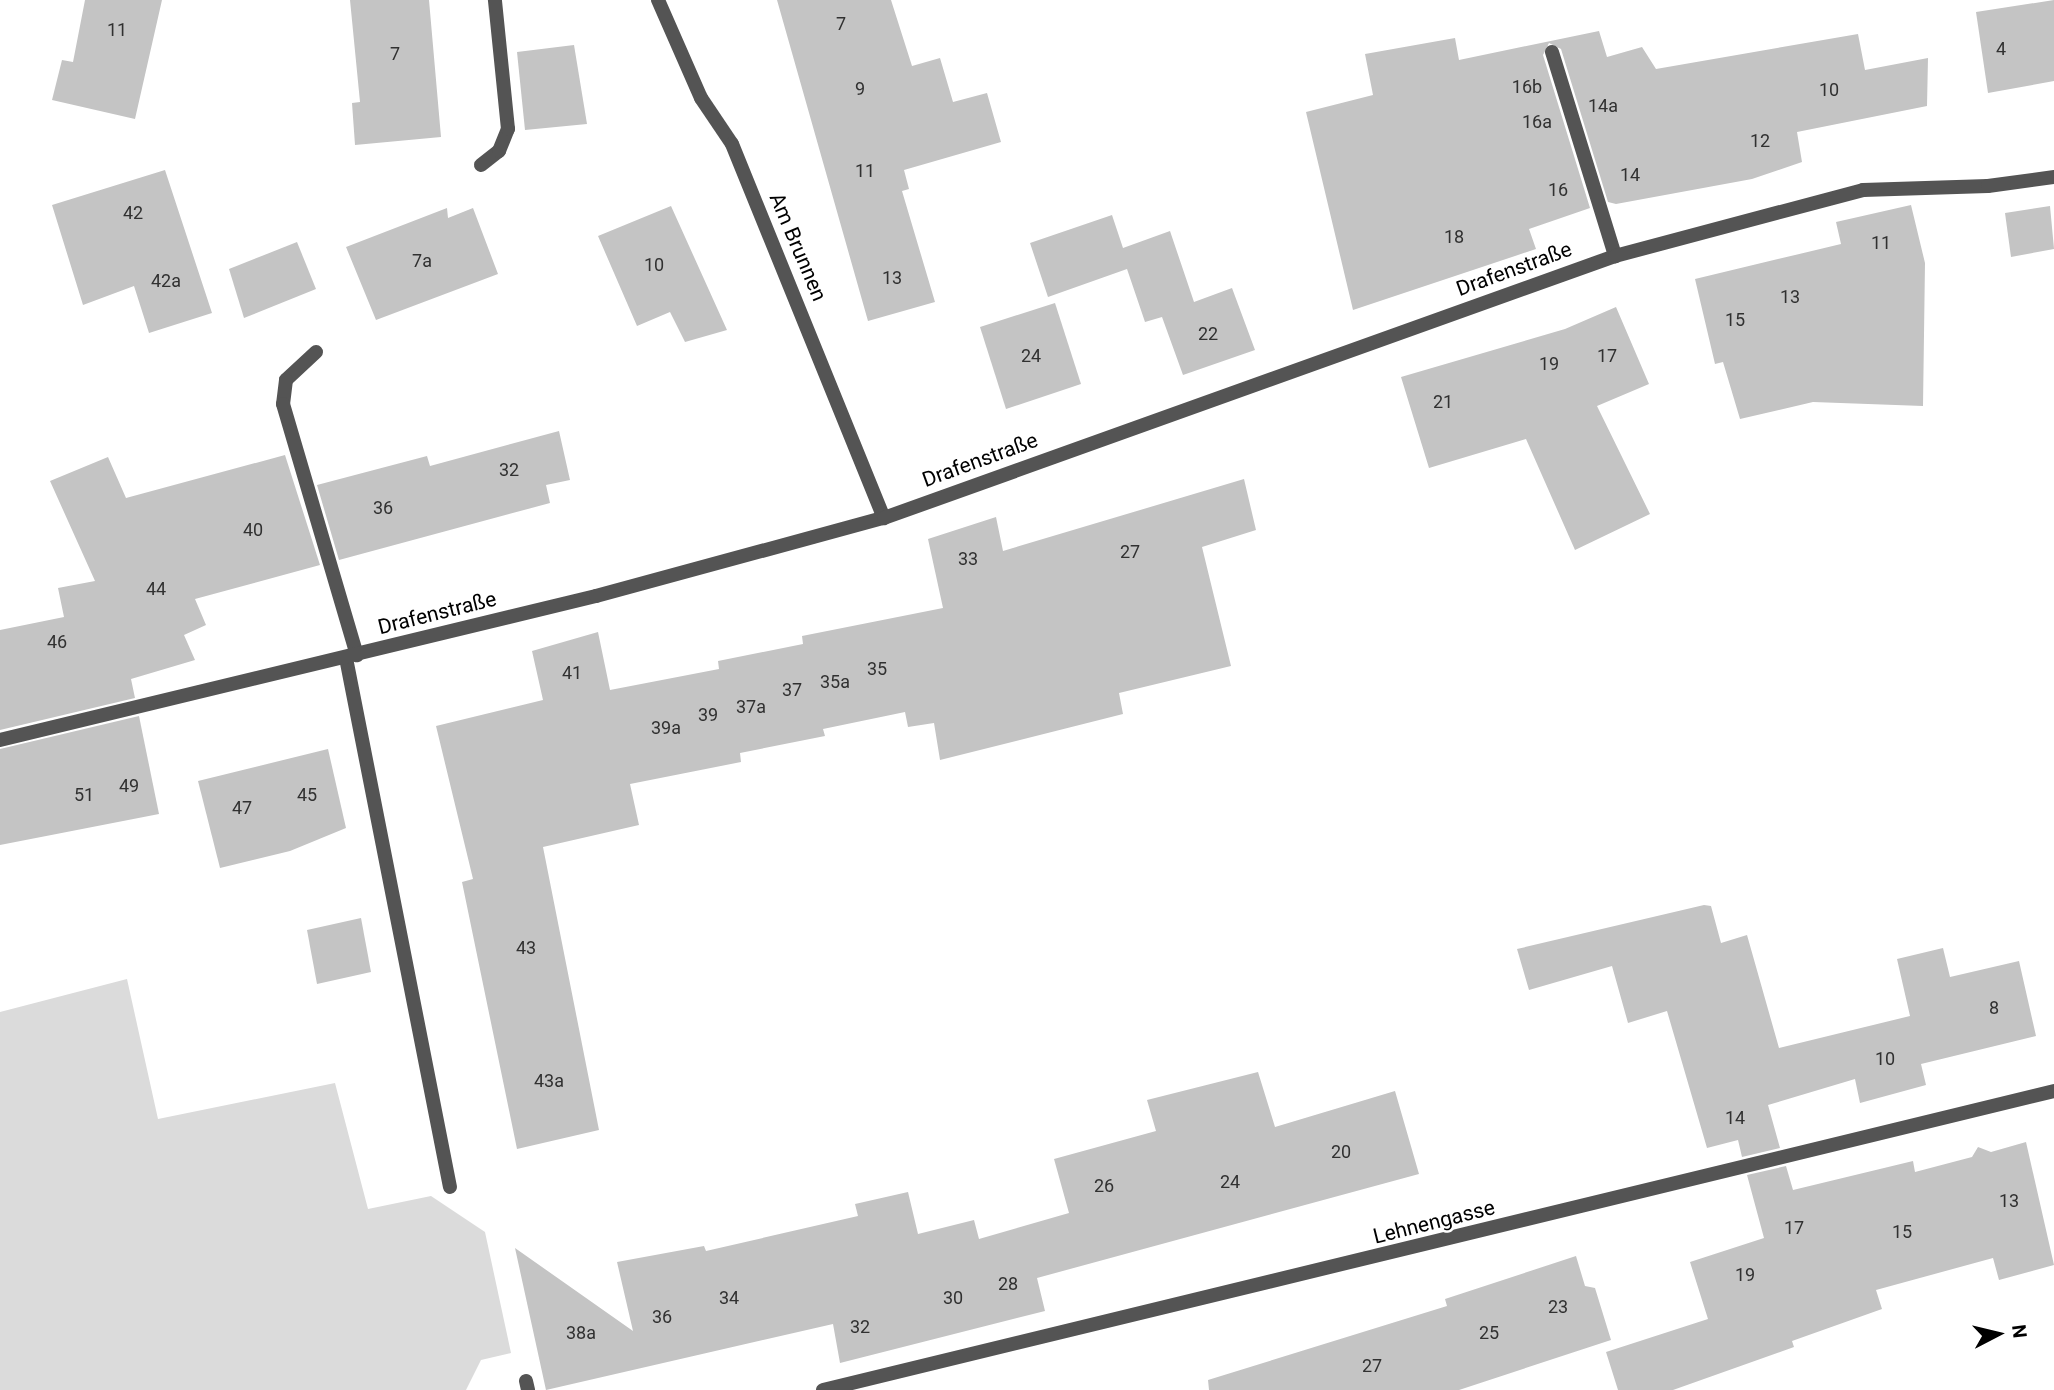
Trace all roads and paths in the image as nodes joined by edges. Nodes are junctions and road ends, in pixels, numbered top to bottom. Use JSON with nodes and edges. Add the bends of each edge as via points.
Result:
{"nodes":[{"id":1,"x":495,"y":0,"type":"edge"},
{"id":2,"x":658,"y":0,"type":"edge"},
{"id":3,"x":1552,"y":52,"type":"dead end"},
{"id":4,"x":481,"y":165,"type":"dead end"},
{"id":5,"x":2054,"y":177,"type":"edge"},
{"id":6,"x":1615,"y":256,"type":"junction"},
{"id":7,"x":316,"y":352,"type":"dead end"},
{"id":8,"x":884,"y":518,"type":"junction"},
{"id":9,"x":351,"y":656,"type":"junction"},
{"id":10,"x":0,"y":740,"type":"edge"},
{"id":11,"x":2054,"y":1091,"type":"edge"},
{"id":12,"x":450,"y":1187,"type":"dead end"},
{"id":13,"x":823,"y":1390,"type":"edge"}],
"edges":[{"from":1,"to":4,"type":"street","via":[[508,129],[499,151]]},
{"from":2,"to":8,"type":"street","name":"Am Brunnen","via":[[701,98],[732,144]]},
{"from":3,"to":6,"type":"street"},
{"from":5,"to":6,"type":"street","name":"Drafenstraße","via":[[1988,186],[1863,190]]},
{"from":6,"to":8,"type":"street","name":"Drafenstraße"},
{"from":7,"to":9,"type":"street","via":[[286,380],[283,404]]},
{"from":8,"to":9,"type":"street","name":"Drafenstraße"},
{"from":9,"to":10,"type":"street","name":"Drafenstraße"},
{"from":9,"to":12,"type":"street"},
{"from":11,"to":13,"type":"street","name":"Lehnengasse"}]}
